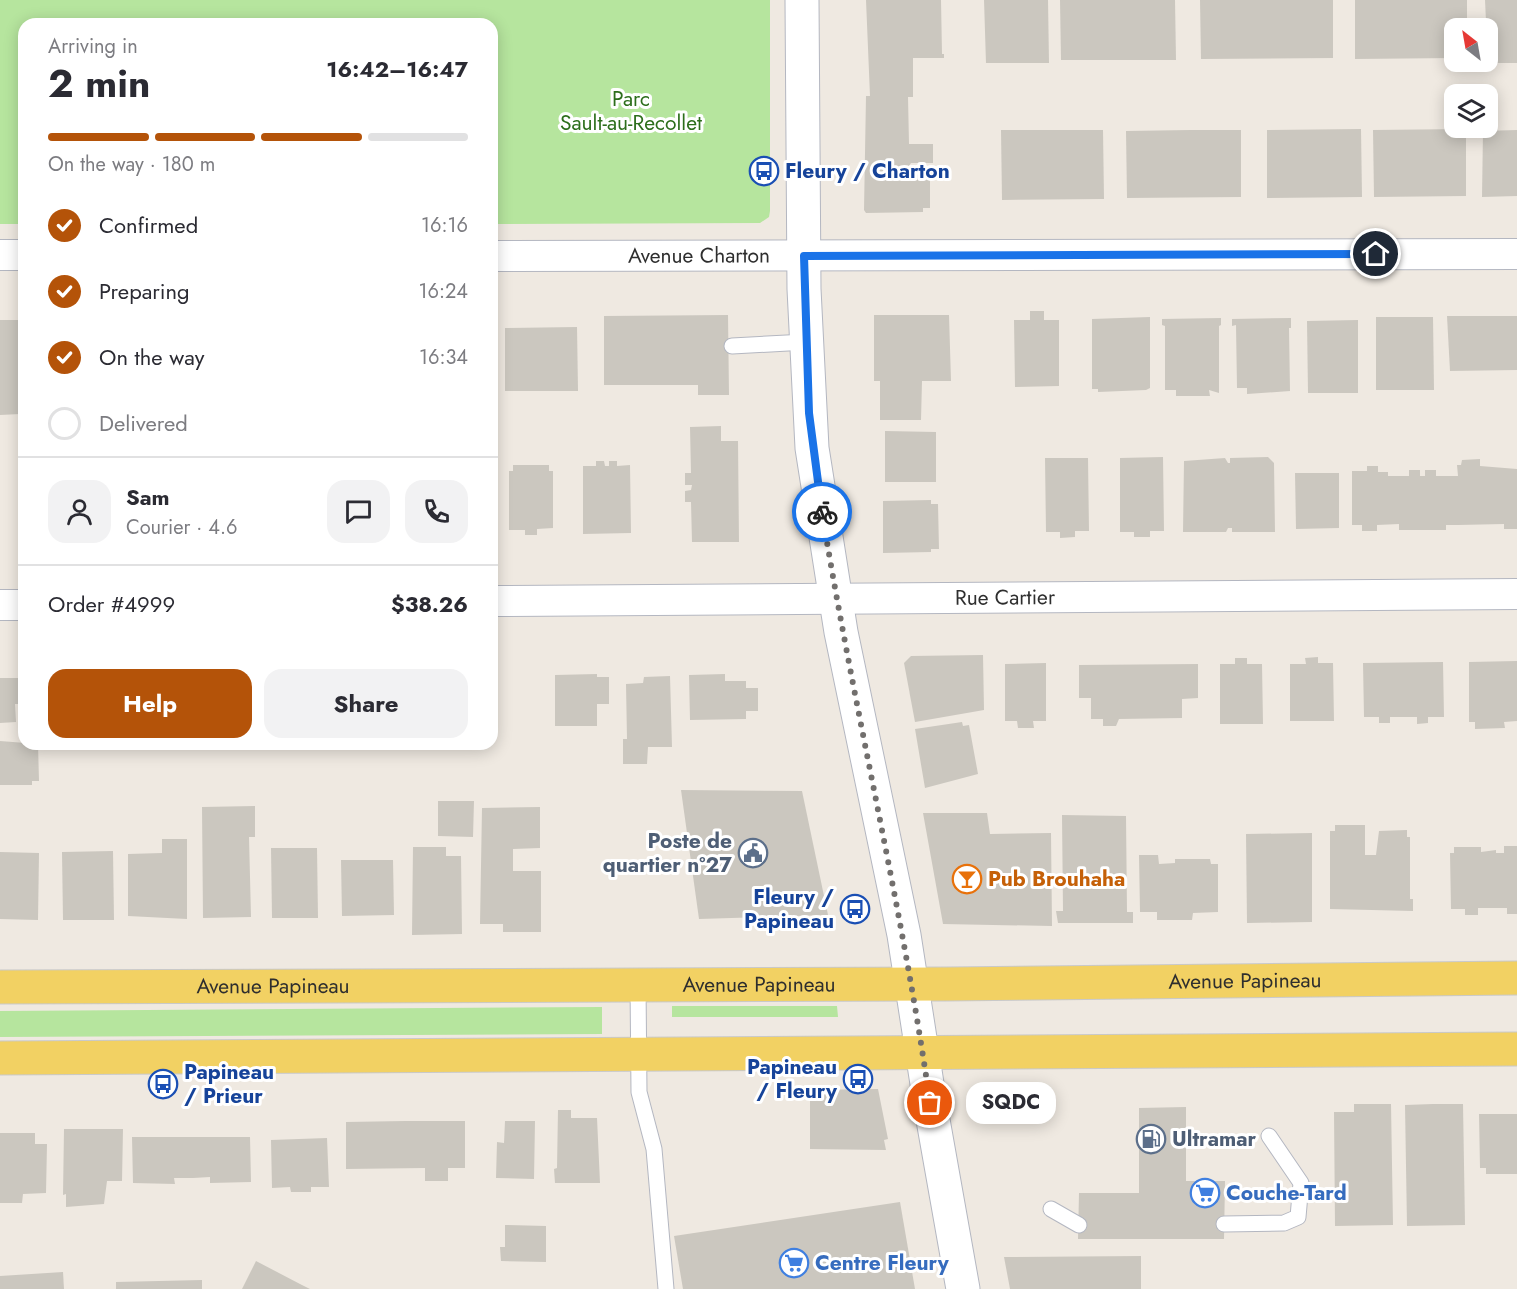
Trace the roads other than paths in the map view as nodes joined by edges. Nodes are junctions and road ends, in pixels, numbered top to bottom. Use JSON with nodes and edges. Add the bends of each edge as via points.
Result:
{"nodes":[{"id":1,"x":802,"y":0,"type":"edge"},
{"id":2,"x":1517,"y":254,"type":"edge"},
{"id":3,"x":0,"y":255,"type":"edge"},
{"id":4,"x":18,"y":255,"type":"edge"},
{"id":5,"x":498,"y":256,"type":"edge"},
{"id":6,"x":804,"y":256,"type":"junction"},
{"id":7,"x":806,"y":342,"type":"junction"},
{"id":8,"x":732,"y":346,"type":"dead end"},
{"id":9,"x":1517,"y":594,"type":"edge"},
{"id":10,"x":836,"y":599,"type":"junction"},
{"id":11,"x":498,"y":601,"type":"edge"},
{"id":12,"x":0,"y":605,"type":"edge"},
{"id":13,"x":18,"y":605,"type":"edge"},
{"id":14,"x":1517,"y":978,"type":"edge"},
{"id":15,"x":638,"y":984,"type":"junction"},
{"id":16,"x":912,"y":984,"type":"junction"},
{"id":17,"x":0,"y":987,"type":"edge"},
{"id":18,"x":1517,"y":1049,"type":"edge"},
{"id":19,"x":922,"y":1052,"type":"junction"},
{"id":20,"x":638,"y":1054,"type":"junction"},
{"id":21,"x":0,"y":1058,"type":"edge"},
{"id":22,"x":1269,"y":1136,"type":"dead end"},
{"id":23,"x":1051,"y":1209,"type":"dead end"},
{"id":24,"x":1224,"y":1224,"type":"dead end"},
{"id":25,"x":1078,"y":1225,"type":"dead end"},
{"id":26,"x":666,"y":1289,"type":"edge"},
{"id":27,"x":963,"y":1289,"type":"edge"}],
"edges":[{"from":1,"to":6,"type":"street"},
{"from":2,"to":6,"type":"street","name":"Avenue Charton"},
{"from":3,"to":4,"type":"street"},
{"from":5,"to":6,"type":"street","name":"Avenue Charton"},
{"from":6,"to":7,"type":"street"},
{"from":7,"to":8,"type":"lane"},
{"from":7,"to":10,"type":"street","via":[[812,448]]},
{"from":9,"to":10,"type":"street","name":"Rue Cartier"},
{"from":10,"to":11,"type":"street","name":"Rue Cartier"},
{"from":10,"to":16,"type":"street"},
{"from":12,"to":13,"type":"street"},
{"from":14,"to":16,"type":"main road","name":"Avenue Papineau"},
{"from":15,"to":16,"type":"main road","name":"Avenue Papineau"},
{"from":15,"to":17,"type":"main road","name":"Avenue Papineau"},
{"from":15,"to":20,"type":"lane"},
{"from":16,"to":19,"type":"street"},
{"from":18,"to":19,"type":"main road"},
{"from":19,"to":20,"type":"main road"},
{"from":19,"to":27,"type":"street"},
{"from":20,"to":21,"type":"main road"},
{"from":20,"to":26,"type":"lane","via":[[639,1092],[654,1149]]},
{"from":22,"to":24,"type":"lane","via":[[1301,1183],[1298,1217],[1284,1223]]},
{"from":23,"to":25,"type":"lane"}]}
